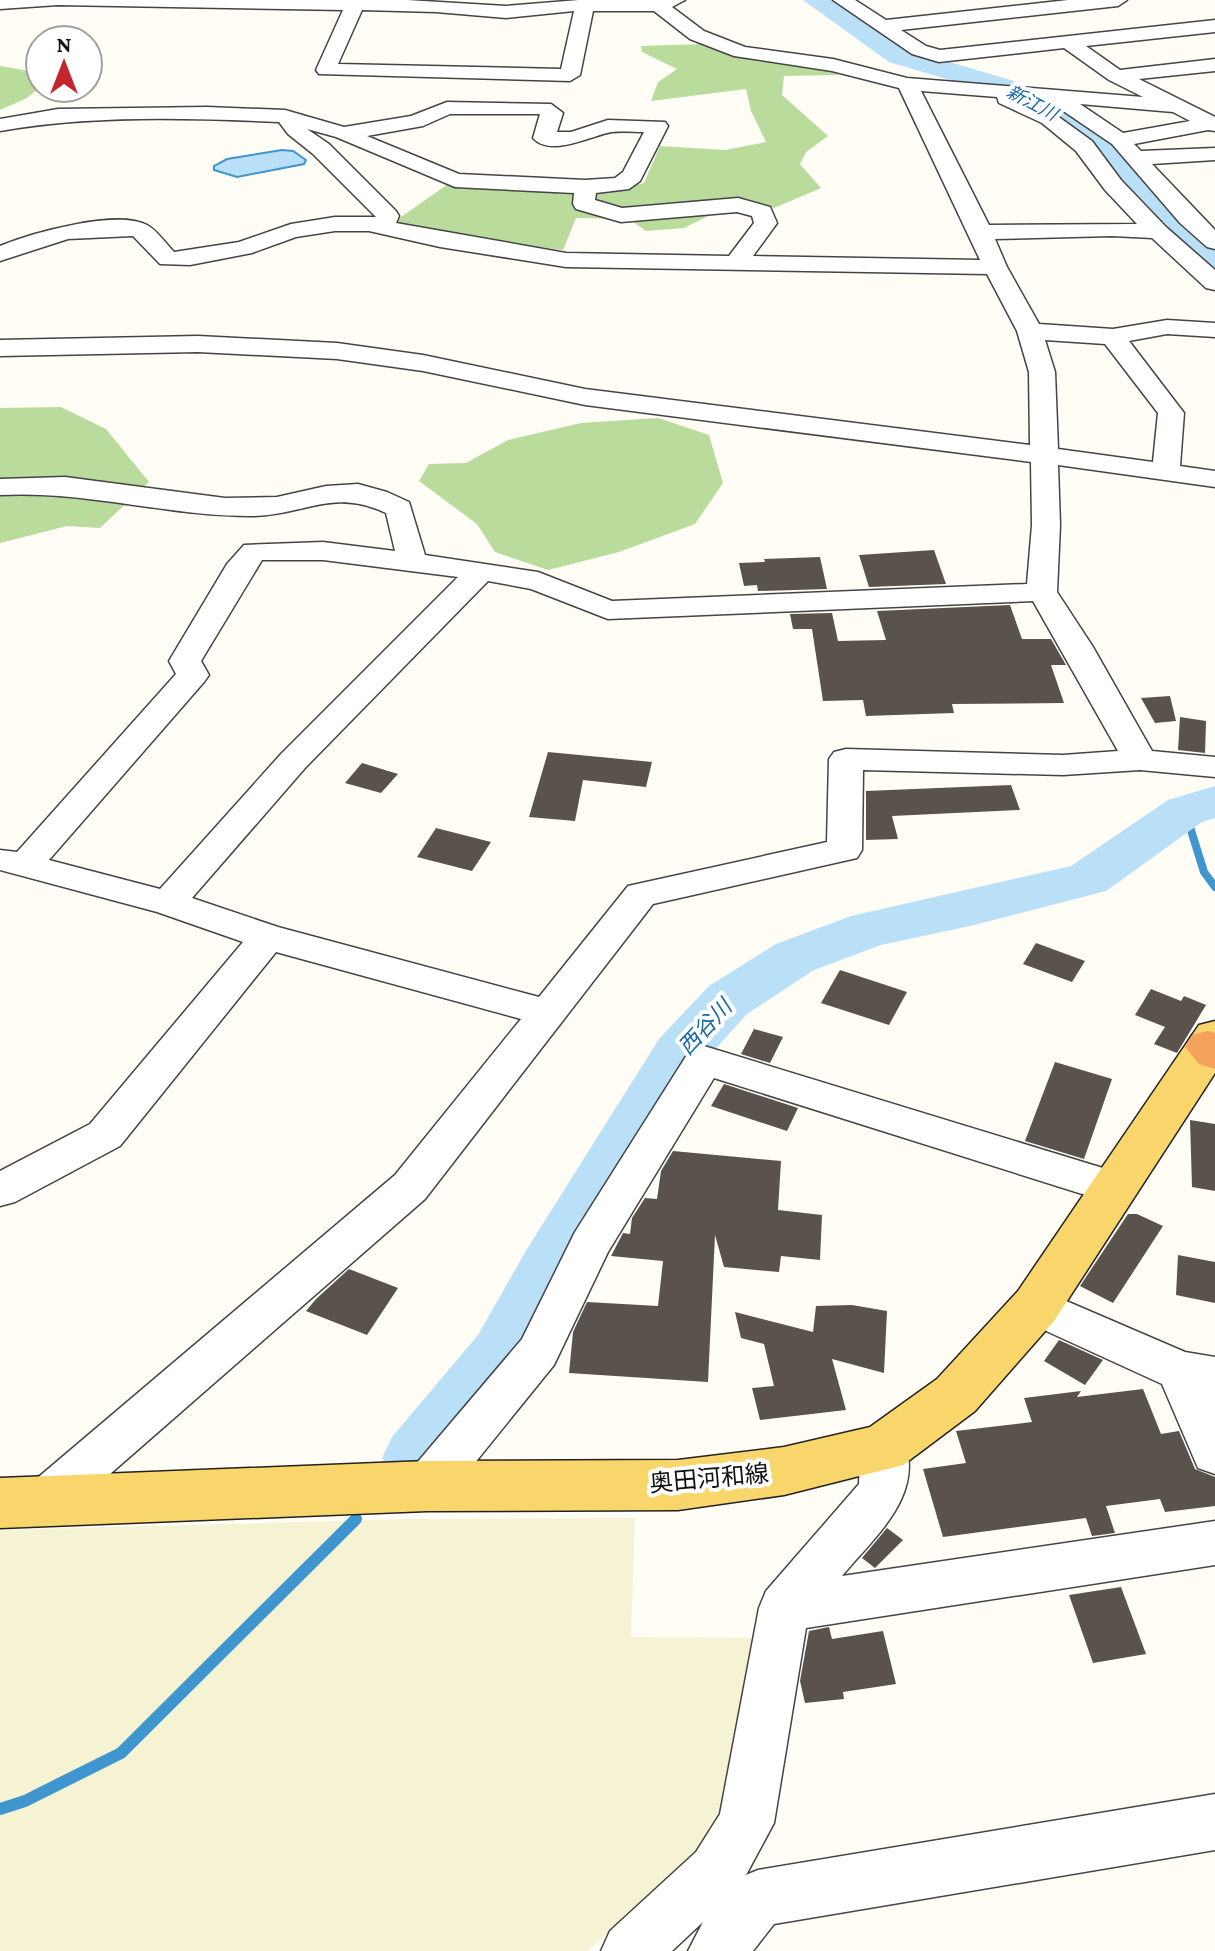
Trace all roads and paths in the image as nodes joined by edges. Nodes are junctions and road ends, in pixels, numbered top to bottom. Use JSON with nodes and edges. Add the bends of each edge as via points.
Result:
{"nodes":[{"id":1,"x":54,"y":0,"type":"edge"},
{"id":2,"x":62,"y":0,"type":"edge"},
{"id":3,"x":842,"y":0,"type":"edge"},
{"id":4,"x":961,"y":0,"type":"edge"},
{"id":5,"x":1118,"y":0,"type":"edge"},
{"id":6,"x":230,"y":1,"type":"edge"},
{"id":7,"x":356,"y":2,"type":"edge"},
{"id":8,"x":667,"y":2,"type":"edge"},
{"id":9,"x":0,"y":3,"type":"edge"},
{"id":10,"x":585,"y":5,"type":"junction"},
{"id":11,"x":974,"y":15,"type":"junction"},
{"id":12,"x":884,"y":26,"type":"junction"},
{"id":13,"x":1215,"y":26,"type":"edge"},
{"id":14,"x":1068,"y":42,"type":"junction"},
{"id":15,"x":1215,"y":65,"type":"edge"},
{"id":16,"x":1116,"y":76,"type":"junction"},
{"id":17,"x":907,"y":84,"type":"junction"},
{"id":18,"x":992,"y":91,"type":"junction"},
{"id":19,"x":1053,"y":96,"type":"junction"},
{"id":20,"x":1181,"y":109,"type":"junction"},
{"id":21,"x":285,"y":116,"type":"junction"},
{"id":22,"x":1213,"y":119,"type":"edge"},
{"id":23,"x":0,"y":125,"type":"edge"},
{"id":24,"x":343,"y":133,"type":"junction"},
{"id":25,"x":1119,"y":140,"type":"junction"},
{"id":26,"x":1215,"y":154,"type":"edge"},
{"id":27,"x":1136,"y":158,"type":"junction"},
{"id":28,"x":585,"y":187,"type":"junction"},
{"id":29,"x":383,"y":226,"type":"junction"},
{"id":30,"x":981,"y":232,"type":"junction"},
{"id":31,"x":1158,"y":232,"type":"junction"},
{"id":32,"x":1215,"y":242,"type":"edge"},
{"id":33,"x":0,"y":254,"type":"edge"},
{"id":34,"x":735,"y":263,"type":"junction"},
{"id":35,"x":995,"y":267,"type":"junction"},
{"id":36,"x":1215,"y":283,"type":"edge"},
{"id":37,"x":1215,"y":330,"type":"edge"},
{"id":38,"x":1030,"y":331,"type":"junction"},
{"id":39,"x":1113,"y":337,"type":"junction"},
{"id":40,"x":0,"y":348,"type":"edge"},
{"id":41,"x":1044,"y":455,"type":"junction"},
{"id":42,"x":1166,"y":471,"type":"junction"},
{"id":43,"x":1215,"y":479,"type":"edge"},
{"id":44,"x":0,"y":487,"type":"edge"},
{"id":45,"x":412,"y":561,"type":"junction"},
{"id":46,"x":481,"y":571,"type":"junction"},
{"id":47,"x":1042,"y":592,"type":"junction"},
{"id":48,"x":1140,"y":760,"type":"junction"},
{"id":49,"x":1215,"y":767,"type":"edge"},
{"id":50,"x":12,"y":862,"type":"edge"},
{"id":51,"x":168,"y":903,"type":"junction"},
{"id":52,"x":268,"y":937,"type":"junction"},
{"id":53,"x":549,"y":1013,"type":"junction"},
{"id":54,"x":1213,"y":1045,"type":"edge"},
{"id":55,"x":1114,"y":1188,"type":"junction"},
{"id":56,"x":0,"y":1190,"type":"edge"},
{"id":57,"x":1036,"y":1306,"type":"junction"},
{"id":58,"x":1198,"y":1374,"type":"edge"},
{"id":59,"x":884,"y":1448,"type":"junction"},
{"id":60,"x":1215,"y":1453,"type":"edge"},
{"id":61,"x":427,"y":1486,"type":"junction"},
{"id":62,"x":22,"y":1502,"type":"edge"},
{"id":63,"x":1215,"y":1543,"type":"edge"},
{"id":64,"x":784,"y":1608,"type":"junction"},
{"id":65,"x":1215,"y":1822,"type":"edge"},
{"id":66,"x":630,"y":1951,"type":"edge"},
{"id":67,"x":717,"y":1951,"type":"edge"}],
"edges":[{"from":1,"to":9,"type":"street"},
{"from":2,"to":6,"type":"street"},
{"from":3,"to":12,"type":"street"},
{"from":4,"to":11,"type":"street"},
{"from":5,"to":11,"type":"street"},
{"from":6,"to":7,"type":"street"},
{"from":7,"to":10,"type":"street","via":[[506,12]]},
{"from":7,"to":10,"type":"street","via":[[326,70],[570,75]]},
{"from":8,"to":10,"type":"street"},
{"from":8,"to":17,"type":"street","via":[[697,35],[741,52],[833,65]]},
{"from":11,"to":12,"type":"street"},
{"from":12,"to":14,"type":"street","via":[[919,50],[939,56]]},
{"from":13,"to":14,"type":"street"},
{"from":14,"to":16,"type":"street"},
{"from":15,"to":16,"type":"street"},
{"from":16,"to":20,"type":"street"},
{"from":17,"to":18,"type":"street"},
{"from":17,"to":30,"type":"street"},
{"from":18,"to":19,"type":"street"},
{"from":18,"to":31,"type":"street","via":[[1049,119],[1084,146]]},
{"from":19,"to":20,"type":"street"},
{"from":19,"to":25,"type":"street"},
{"from":20,"to":22,"type":"street"},
{"from":21,"to":23,"type":"street","via":[[58,115]]},
{"from":21,"to":24,"type":"street"},
{"from":21,"to":29,"type":"street","via":[[388,216]]},
{"from":22,"to":25,"type":"street"},
{"from":24,"to":28,"type":"street","via":[[455,180]]},
{"from":24,"to":28,"type":"street","via":[[416,122],[447,108],[544,108],[553,113],[544,138],[573,138],[608,126],[658,126],[632,176],[621,184]]},
{"from":25,"to":27,"type":"street"},
{"from":26,"to":27,"type":"street"},
{"from":27,"to":32,"type":"street"},
{"from":28,"to":34,"type":"street","via":[[584,204],[621,215],[711,205],[762,212],[766,223]]},
{"from":29,"to":33,"type":"street","via":[[335,224],[291,231],[244,248],[168,259],[140,230],[86,227]]},
{"from":29,"to":34,"type":"street","via":[[566,260]]},
{"from":30,"to":31,"type":"street"},
{"from":30,"to":35,"type":"street"},
{"from":31,"to":36,"type":"street"},
{"from":34,"to":35,"type":"street"},
{"from":35,"to":38,"type":"street"},
{"from":37,"to":39,"type":"street","via":[[1167,327]]},
{"from":38,"to":39,"type":"street"},
{"from":38,"to":41,"type":"street","via":[[1042,372]]},
{"from":39,"to":42,"type":"street","via":[[1171,413]]},
{"from":40,"to":41,"type":"street","via":[[198,344],[337,351],[585,397]]},
{"from":41,"to":42,"type":"street"},
{"from":41,"to":47,"type":"street"},
{"from":42,"to":43,"type":"street"},
{"from":44,"to":45,"type":"street","via":[[95,488],[214,508],[263,507],[333,491],[378,497],[399,508]]},
{"from":45,"to":46,"type":"street"},
{"from":45,"to":50,"type":"street","via":[[323,551],[254,551],[185,661],[193,675]]},
{"from":46,"to":47,"type":"street","via":[[538,581],[608,610]]},
{"from":46,"to":51,"type":"street","via":[[293,761]]},
{"from":47,"to":48,"type":"street"},
{"from":48,"to":49,"type":"street"},
{"from":48,"to":53,"type":"street","via":[[1063,765],[846,759],[844,850],[641,895]]},
{"from":50,"to":51,"type":"street"},
{"from":51,"to":52,"type":"street"},
{"from":52,"to":53,"type":"street"},
{"from":52,"to":56,"type":"street","via":[[105,1135]]},
{"from":53,"to":62,"type":"street","via":[[410,1187]]},
{"from":54,"to":55,"type":"main road","name":"奥田河和線"},
{"from":55,"to":57,"type":"main road","name":"奥田河和線"},
{"from":55,"to":61,"type":"street","via":[[704,1060],[590,1244],[538,1352]]},
{"from":57,"to":58,"type":"street"},
{"from":57,"to":59,"type":"main road","name":"奥田河和線","via":[[956,1395]]},
{"from":58,"to":60,"type":"street"},
{"from":59,"to":61,"type":"main road","name":"奥田河和線","via":[[784,1471],[678,1485]]},
{"from":59,"to":64,"type":"street","via":[[883,1491]]},
{"from":61,"to":62,"type":"main road","name":"奥田河和線"},
{"from":63,"to":64,"type":"street"},
{"from":64,"to":66,"type":"street","via":[[746,1823],[716,1872]]},
{"from":65,"to":67,"type":"street","via":[[758,1898]]}]}
